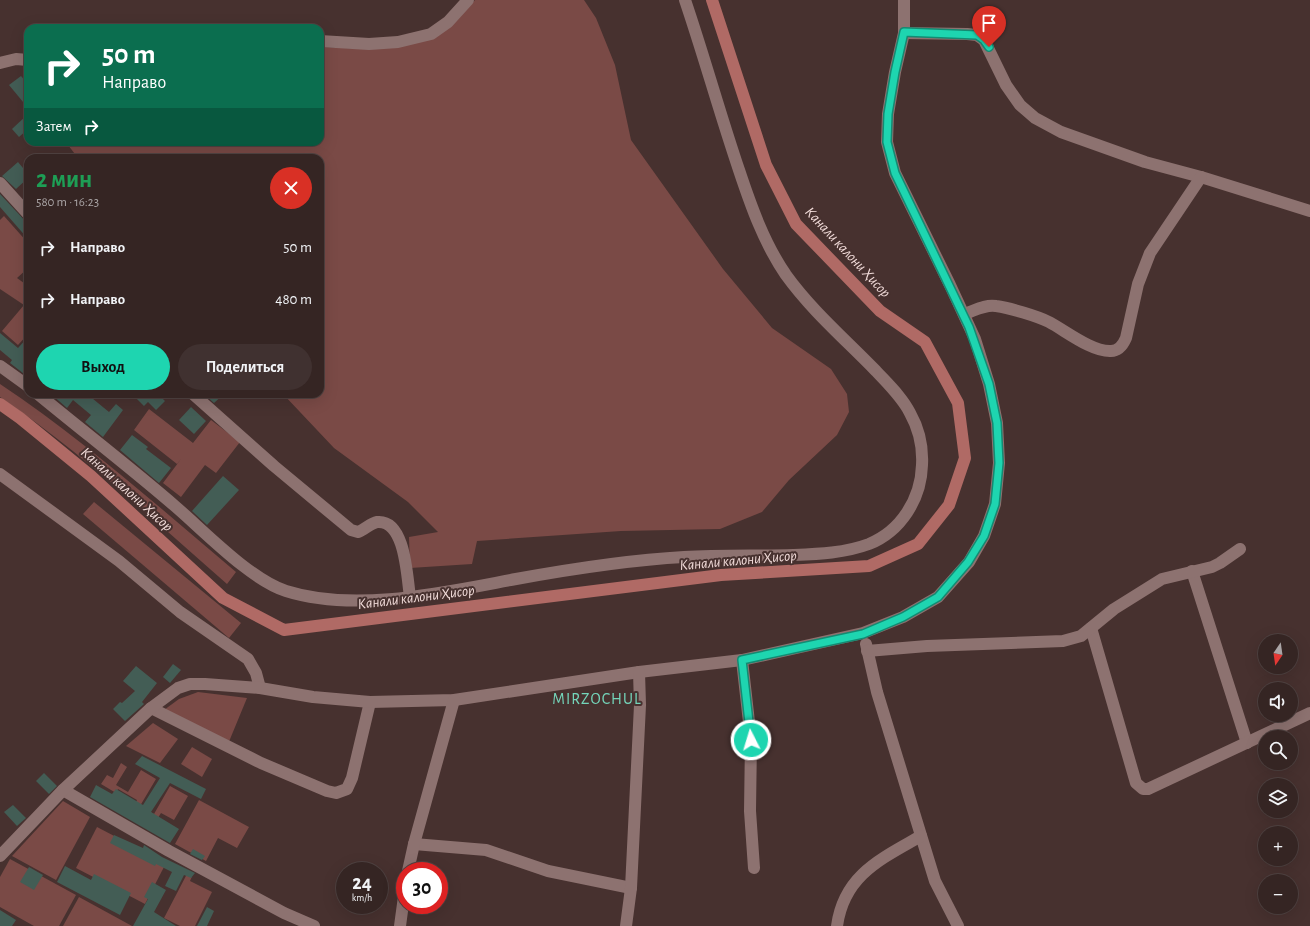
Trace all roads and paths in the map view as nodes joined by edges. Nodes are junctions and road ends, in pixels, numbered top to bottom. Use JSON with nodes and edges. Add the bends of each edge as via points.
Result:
{"nodes":[{"id":1,"x":468,"y":0,"type":"edge"},
{"id":2,"x":685,"y":0,"type":"edge"},
{"id":3,"x":904,"y":0,"type":"edge"},
{"id":4,"x":904,"y":32,"type":"junction"},
{"id":5,"x":324,"y":41,"type":"edge"},
{"id":6,"x":24,"y":60,"type":"edge"},
{"id":7,"x":0,"y":63,"type":"edge"},
{"id":8,"x":1201,"y":177,"type":"junction"},
{"id":9,"x":0,"y":183,"type":"edge"},
{"id":10,"x":24,"y":210,"type":"edge"},
{"id":11,"x":1310,"y":211,"type":"edge"},
{"id":12,"x":964,"y":314,"type":"junction"},
{"id":13,"x":0,"y":366,"type":"edge"},
{"id":14,"x":24,"y":383,"type":"edge"},
{"id":15,"x":43,"y":398,"type":"edge"},
{"id":16,"x":198,"y":398,"type":"edge"},
{"id":17,"x":0,"y":474,"type":"edge"},
{"id":18,"x":1240,"y":549,"type":"dead end"},
{"id":19,"x":1192,"y":572,"type":"junction"},
{"id":20,"x":410,"y":596,"type":"junction"},
{"id":21,"x":1091,"y":628,"type":"junction"},
{"id":22,"x":863,"y":634,"type":"junction"},
{"id":23,"x":867,"y":651,"type":"junction"},
{"id":24,"x":742,"y":660,"type":"junction"},
{"id":25,"x":639,"y":672,"type":"junction"},
{"id":26,"x":260,"y":688,"type":"junction"},
{"id":27,"x":454,"y":700,"type":"junction"},
{"id":28,"x":370,"y":702,"type":"junction"},
{"id":29,"x":151,"y":708,"type":"junction"},
{"id":30,"x":1310,"y":713,"type":"edge"},
{"id":31,"x":1247,"y":743,"type":"junction"},
{"id":32,"x":63,"y":790,"type":"junction"},
{"id":33,"x":922,"y":836,"type":"junction"},
{"id":34,"x":414,"y":844,"type":"junction"},
{"id":35,"x":0,"y":856,"type":"edge"},
{"id":36,"x":410,"y":862,"type":"edge"},
{"id":37,"x":754,"y":868,"type":"dead end"},
{"id":38,"x":631,"y":888,"type":"junction"},
{"id":39,"x":402,"y":914,"type":"edge"},
{"id":40,"x":314,"y":926,"type":"edge"},
{"id":41,"x":400,"y":926,"type":"edge"},
{"id":42,"x":626,"y":926,"type":"edge"},
{"id":43,"x":837,"y":926,"type":"edge"},
{"id":44,"x":958,"y":926,"type":"edge"}],
"edges":[{"from":1,"to":5,"type":"street","via":[[448,22],[430,34],[398,42],[369,44]]},
{"from":2,"to":20,"type":"street","via":[[745,188],[763,236],[786,275],[808,302],[897,393],[911,413],[922,447],[920,487],[910,508],[887,534],[873,543],[854,549],[804,554],[684,557],[609,565],[436,594]]},
{"from":3,"to":4,"type":"street"},
{"from":4,"to":8,"type":"street","via":[[977,35],[989,47],[1006,85],[1020,105],[1035,118],[1087,142],[1145,162]]},
{"from":4,"to":12,"type":"street","via":[[888,114],[887,142],[895,173]]},
{"from":6,"to":7,"type":"street"},
{"from":8,"to":11,"type":"street"},
{"from":8,"to":12,"type":"street","via":[[1150,253],[1138,284],[1126,338],[1117,350],[1100,349],[1049,322],[1008,308],[987,306]]},
{"from":9,"to":10,"type":"street"},
{"from":12,"to":22,"type":"street","via":[[989,384],[997,423],[999,463],[995,504],[984,536],[968,562],[938,597],[903,617]]},
{"from":13,"to":14,"type":"street"},
{"from":15,"to":20,"type":"street","via":[[255,575],[274,587],[325,599],[360,600]]},
{"from":16,"to":20,"type":"street","via":[[351,530],[358,532],[377,522],[390,528],[402,543]]},
{"from":17,"to":26,"type":"street","via":[[119,562],[180,612],[248,659],[256,673]]},
{"from":18,"to":19,"type":"street","via":[[1220,563]]},
{"from":19,"to":21,"type":"street","via":[[1162,579],[1114,609]]},
{"from":19,"to":31,"type":"street"},
{"from":21,"to":23,"type":"street","via":[[1075,639],[1063,641]]},
{"from":21,"to":31,"type":"street","via":[[1136,783],[1140,787],[1148,789]]},
{"from":22,"to":23,"type":"street"},
{"from":22,"to":24,"type":"street"},
{"from":23,"to":33,"type":"street","via":[[877,692]]},
{"from":24,"to":25,"type":"street"},
{"from":24,"to":37,"type":"street","via":[[751,740],[750,810]]},
{"from":25,"to":27,"type":"street"},
{"from":25,"to":38,"type":"street","via":[[640,705]]},
{"from":26,"to":28,"type":"street","via":[[313,698]]},
{"from":26,"to":29,"type":"street","via":[[190,684],[178,688]]},
{"from":27,"to":28,"type":"street"},
{"from":27,"to":34,"type":"street"},
{"from":28,"to":29,"type":"street","via":[[352,778],[347,789],[336,793],[261,763]]},
{"from":29,"to":32,"type":"street"},
{"from":30,"to":31,"type":"street"},
{"from":32,"to":35,"type":"street"},
{"from":32,"to":40,"type":"street","via":[[169,851]]},
{"from":33,"to":43,"type":"street","via":[[880,860],[862,874],[848,891]]},
{"from":33,"to":44,"type":"street","via":[[935,881]]},
{"from":34,"to":36,"type":"street"},
{"from":34,"to":38,"type":"street","via":[[486,850],[548,871]]},
{"from":38,"to":42,"type":"street"},
{"from":39,"to":41,"type":"street"}]}
